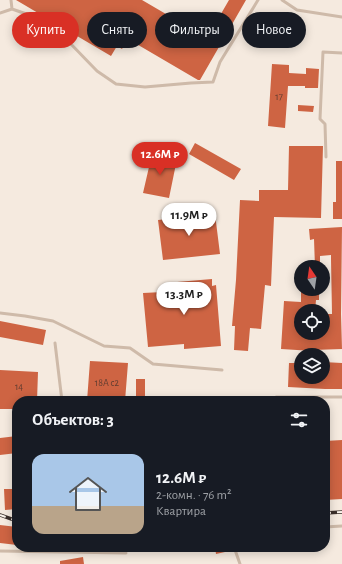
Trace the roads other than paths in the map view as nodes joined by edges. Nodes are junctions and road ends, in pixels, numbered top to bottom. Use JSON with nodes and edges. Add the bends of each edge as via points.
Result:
{"nodes":[{"id":1,"x":11,"y":0,"type":"edge"},
{"id":2,"x":258,"y":0,"type":"edge"},
{"id":3,"x":282,"y":0,"type":"edge"},
{"id":4,"x":12,"y":10,"type":"junction"},
{"id":5,"x":0,"y":13,"type":"edge"},
{"id":6,"x":342,"y":17,"type":"edge"},
{"id":7,"x":342,"y":53,"type":"edge"},
{"id":8,"x":326,"y":157,"type":"dead end"},
{"id":9,"x":0,"y":313,"type":"edge"},
{"id":10,"x":55,"y":343,"type":"dead end"},
{"id":11,"x":222,"y":370,"type":"dead end"},
{"id":12,"x":61,"y":396,"type":"edge"},
{"id":13,"x":330,"y":397,"type":"edge"},
{"id":14,"x":342,"y":397,"type":"edge"},
{"id":15,"x":342,"y":526,"type":"edge"},
{"id":16,"x":330,"y":527,"type":"edge"},
{"id":17,"x":0,"y":551,"type":"edge"},
{"id":18,"x":12,"y":551,"type":"edge"},
{"id":19,"x":60,"y":552,"type":"edge"},
{"id":20,"x":236,"y":552,"type":"edge"},
{"id":21,"x":126,"y":553,"type":"dead end"},
{"id":22,"x":240,"y":564,"type":"edge"}],
"edges":[{"from":1,"to":4,"type":"lane"},
{"from":2,"to":4,"type":"lane","via":[[220,62],[213,82],[145,87],[116,84],[38,18]]},
{"from":3,"to":6,"type":"lane","via":[[297,10]]},
{"from":4,"to":5,"type":"lane"},
{"from":7,"to":8,"type":"lane","via":[[323,52],[320,119],[325,124]]},
{"from":9,"to":11,"type":"lane","via":[[53,321],[104,346],[130,348],[153,364]]},
{"from":10,"to":12,"type":"lane"},
{"from":13,"to":14,"type":"lane"},
{"from":15,"to":16,"type":"lane"},
{"from":17,"to":18,"type":"lane"},
{"from":19,"to":21,"type":"lane"},
{"from":20,"to":22,"type":"lane"}]}
